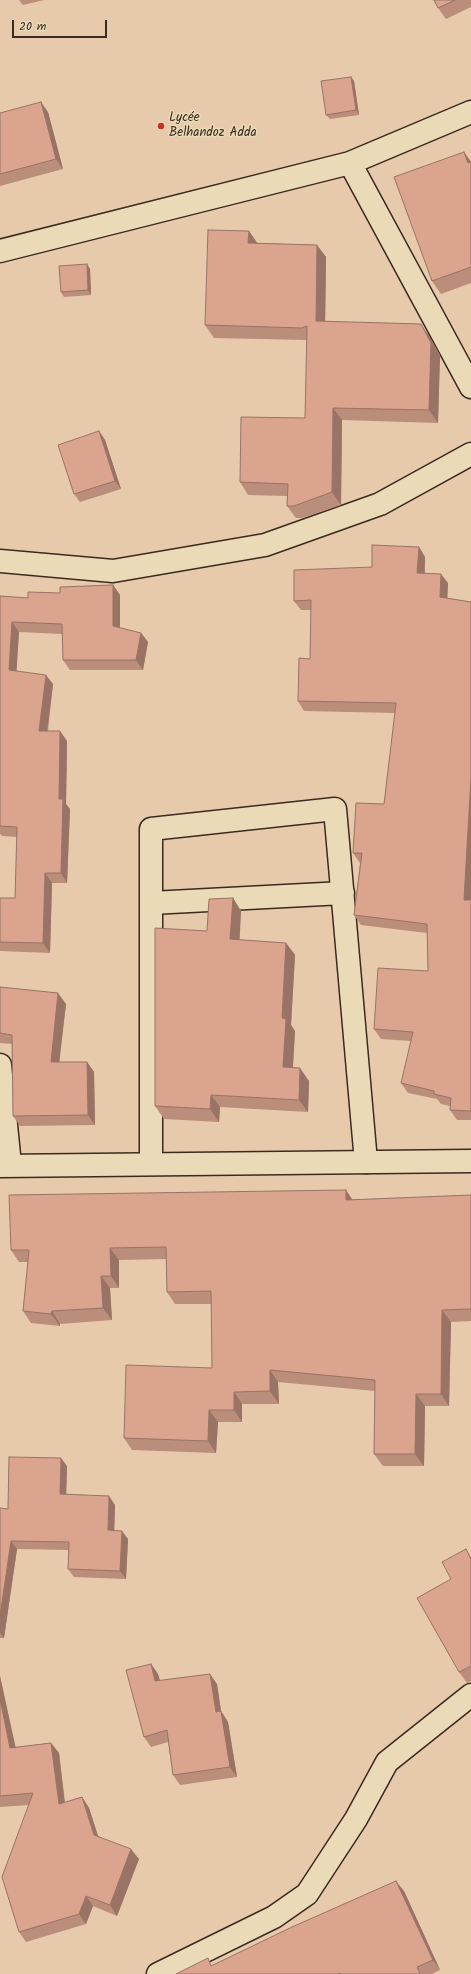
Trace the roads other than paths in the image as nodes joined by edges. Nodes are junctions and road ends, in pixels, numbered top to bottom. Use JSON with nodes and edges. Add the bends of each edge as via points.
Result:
{"nodes":[{"id":1,"x":471,"y":112,"type":"edge"},
{"id":2,"x":350,"y":162,"type":"junction"},
{"id":3,"x":0,"y":251,"type":"edge"},
{"id":4,"x":471,"y":387,"type":"edge"},
{"id":5,"x":471,"y":454,"type":"edge"},
{"id":6,"x":0,"y":561,"type":"edge"},
{"id":7,"x":343,"y":893,"type":"junction"},
{"id":8,"x":151,"y":902,"type":"junction"},
{"id":9,"x":0,"y":1065,"type":"edge"},
{"id":10,"x":471,"y":1161,"type":"edge"},
{"id":11,"x":366,"y":1162,"type":"junction"},
{"id":12,"x":151,"y":1163,"type":"junction"},
{"id":13,"x":5,"y":1165,"type":"edge"},
{"id":14,"x":471,"y":1695,"type":"edge"},
{"id":15,"x":158,"y":1974,"type":"edge"}],
"edges":[{"from":1,"to":2,"type":"street"},
{"from":2,"to":3,"type":"street"},
{"from":2,"to":4,"type":"street"},
{"from":5,"to":6,"type":"street","via":[[380,504],[265,546],[113,571]]},
{"from":7,"to":8,"type":"street"},
{"from":7,"to":8,"type":"street","via":[[336,809],[151,828]]},
{"from":7,"to":11,"type":"street"},
{"from":8,"to":12,"type":"street"},
{"from":9,"to":13,"type":"street"},
{"from":10,"to":11,"type":"street"},
{"from":11,"to":12,"type":"street"},
{"from":12,"to":13,"type":"street"},
{"from":14,"to":15,"type":"street","via":[[387,1762],[356,1818],[307,1894],[274,1917]]}]}
